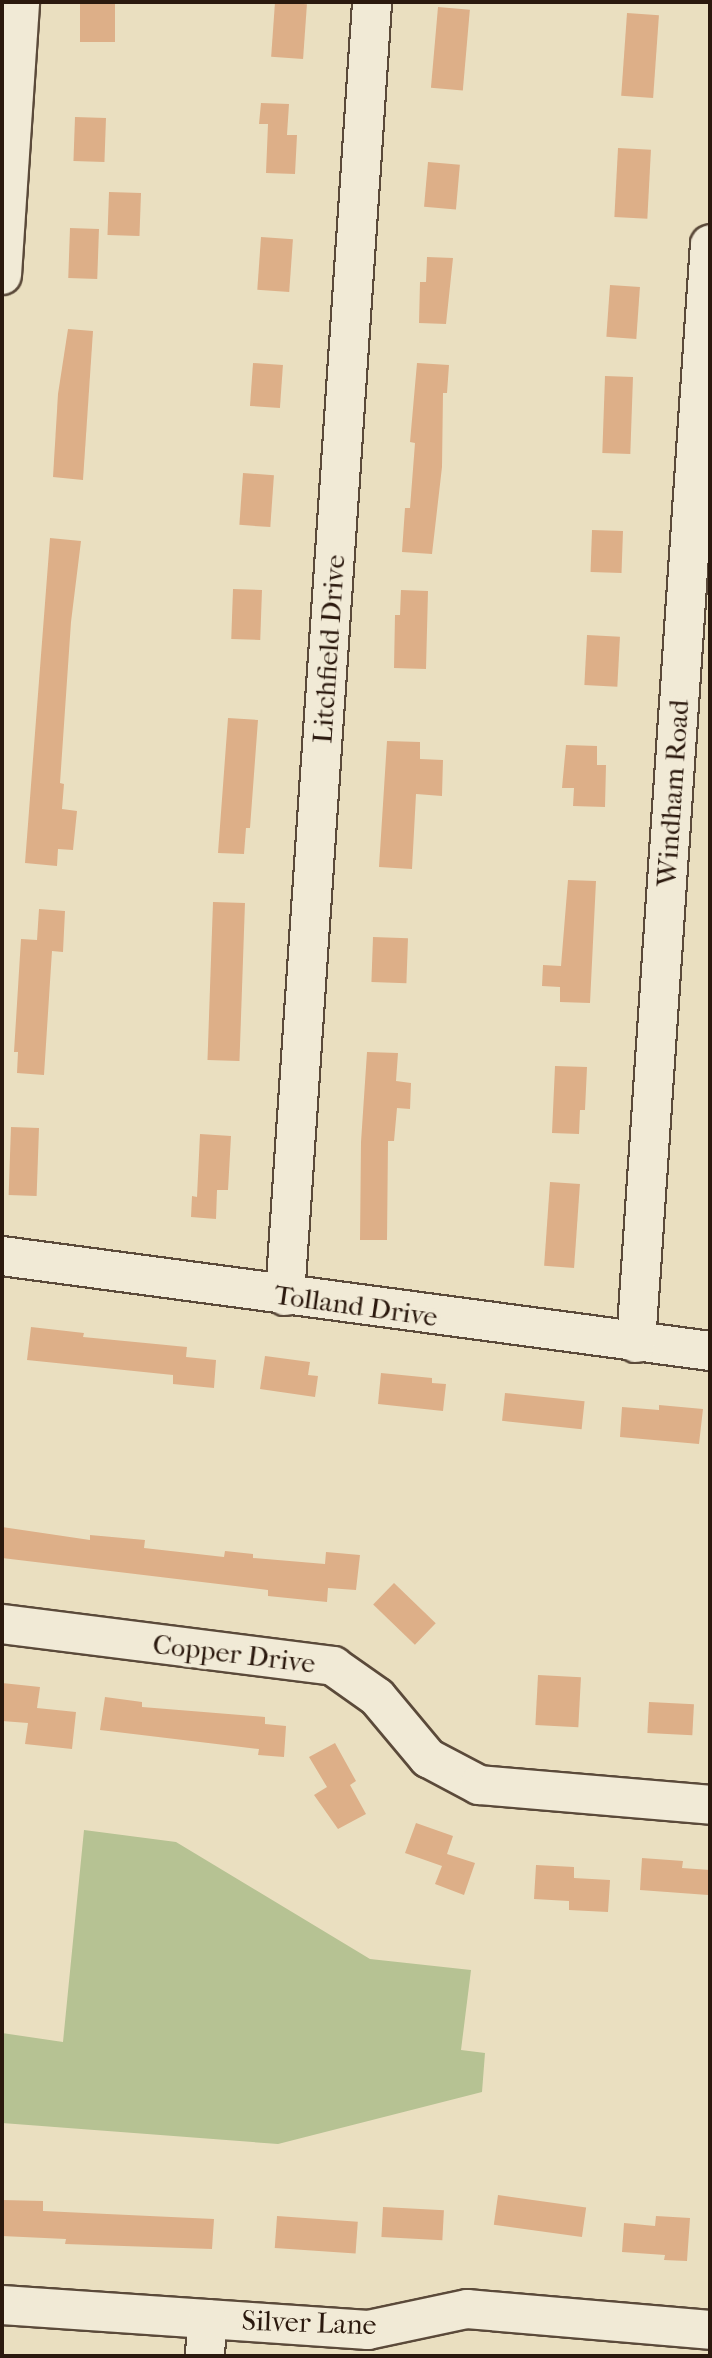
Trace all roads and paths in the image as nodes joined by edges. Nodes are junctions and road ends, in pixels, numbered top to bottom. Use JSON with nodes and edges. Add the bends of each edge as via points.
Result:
{"nodes":[{"id":1,"x":20,"y":2,"type":"edge"},
{"id":2,"x":372,"y":2,"type":"edge"},
{"id":3,"x":710,"y":244,"type":"edge"},
{"id":4,"x":2,"y":275,"type":"edge"},
{"id":5,"x":2,"y":1256,"type":"edge"},
{"id":6,"x":285,"y":1296,"type":"junction"},
{"id":7,"x":636,"y":1343,"type":"junction"},
{"id":8,"x":710,"y":1351,"type":"edge"},
{"id":9,"x":2,"y":1624,"type":"edge"},
{"id":10,"x":710,"y":1805,"type":"edge"},
{"id":11,"x":2,"y":2305,"type":"edge"},
{"id":12,"x":710,"y":2330,"type":"edge"},
{"id":13,"x":206,"y":2338,"type":"edge"}],
"edges":[{"from":1,"to":4,"type":"street"},
{"from":2,"to":6,"type":"street","name":"Litchfield Drive"},
{"from":3,"to":7,"type":"street","name":"Windham Road"},
{"from":5,"to":6,"type":"street","name":"Tolland Drive"},
{"from":6,"to":7,"type":"street","name":"Tolland Drive"},
{"from":7,"to":8,"type":"street","name":"Tolland Drive"},
{"from":9,"to":10,"type":"street","name":"Copper Drive","via":[[333,1666],[377,1697],[428,1758],[479,1785]]},
{"from":11,"to":13,"type":"street","name":"Silver Lane"},
{"from":12,"to":13,"type":"street","name":"Silver Lane","via":[[467,2309],[368,2330]]}]}
